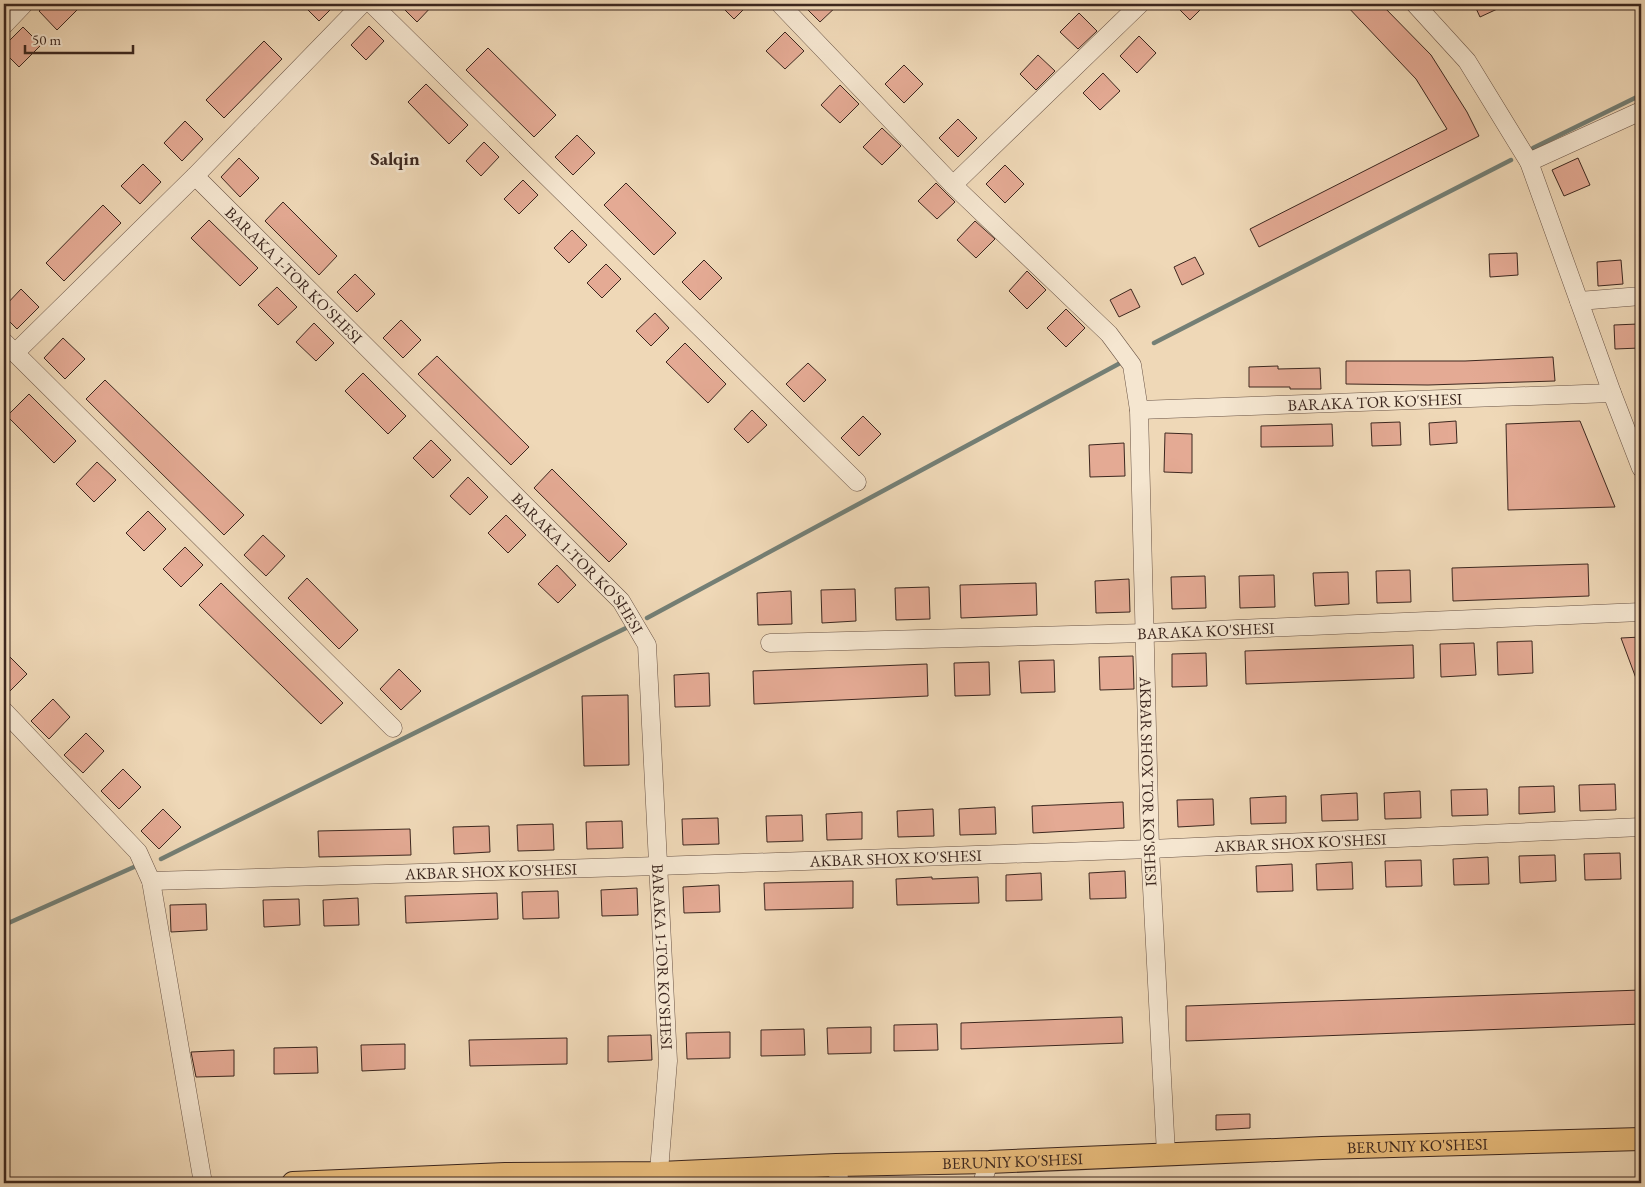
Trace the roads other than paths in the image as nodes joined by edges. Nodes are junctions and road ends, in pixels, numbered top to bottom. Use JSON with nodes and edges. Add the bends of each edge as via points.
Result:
{"nodes":[{"id":1,"x":24,"y":4,"type":"edge"},
{"id":2,"x":362,"y":4,"type":"edge"},
{"id":3,"x":372,"y":4,"type":"edge"},
{"id":4,"x":780,"y":4,"type":"edge"},
{"id":5,"x":1140,"y":4,"type":"edge"},
{"id":6,"x":1415,"y":4,"type":"edge"},
{"id":7,"x":4,"y":25,"type":"edge"},
{"id":8,"x":1641,"y":111,"type":"edge"},
{"id":9,"x":1529,"y":162,"type":"junction"},
{"id":10,"x":195,"y":176,"type":"junction"},
{"id":11,"x":953,"y":185,"type":"junction"},
{"id":12,"x":1641,"y":296,"type":"edge"},
{"id":13,"x":1579,"y":301,"type":"junction"},
{"id":14,"x":10,"y":348,"type":"edge"},
{"id":15,"x":1612,"y":393,"type":"junction"},
{"id":16,"x":1139,"y":410,"type":"junction"},
{"id":17,"x":1641,"y":468,"type":"edge"},
{"id":18,"x":857,"y":482,"type":"dead end"},
{"id":19,"x":1641,"y":612,"type":"edge"},
{"id":20,"x":1145,"y":633,"type":"junction"},
{"id":21,"x":770,"y":643,"type":"dead end"},
{"id":22,"x":4,"y":711,"type":"edge"},
{"id":23,"x":393,"y":728,"type":"dead end"},
{"id":24,"x":1641,"y":827,"type":"edge"},
{"id":25,"x":1150,"y":849,"type":"junction"},
{"id":26,"x":658,"y":866,"type":"junction"},
{"id":27,"x":151,"y":880,"type":"junction"},
{"id":28,"x":1641,"y":1140,"type":"edge"},
{"id":29,"x":1166,"y":1154,"type":"junction"},
{"id":30,"x":989,"y":1162,"type":"junction"},
{"id":31,"x":838,"y":1174,"type":"edge"},
{"id":32,"x":506,"y":1178,"type":"edge"},
{"id":33,"x":659,"y":1178,"type":"edge"},
{"id":34,"x":203,"y":1183,"type":"edge"},
{"id":35,"x":293,"y":1183,"type":"edge"},
{"id":36,"x":982,"y":1183,"type":"edge"}],
"edges":[{"from":1,"to":7,"type":"street"},
{"from":2,"to":10,"type":"street"},
{"from":3,"to":18,"type":"street"},
{"from":4,"to":11,"type":"street","name":"AKBAR SHOX TOR KO'SHESI"},
{"from":5,"to":11,"type":"street"},
{"from":6,"to":9,"type":"street","via":[[1467,61]]},
{"from":8,"to":9,"type":"street"},
{"from":9,"to":13,"type":"street"},
{"from":10,"to":14,"type":"street"},
{"from":10,"to":26,"type":"street","name":"BARAKA 1-TOR KO'SHESI","via":[[620,601],[647,645]]},
{"from":11,"to":16,"type":"street","name":"AKBAR SHOX TOR KO'SHESI","via":[[1109,334],[1132,366]]},
{"from":12,"to":13,"type":"street"},
{"from":13,"to":15,"type":"street"},
{"from":14,"to":23,"type":"street"},
{"from":15,"to":16,"type":"street","name":"BARAKA TOR KO'SHESI"},
{"from":15,"to":17,"type":"street"},
{"from":16,"to":20,"type":"street","name":"AKBAR SHOX TOR KO'SHESI"},
{"from":19,"to":20,"type":"street","name":"BARAKA KO'SHESI"},
{"from":20,"to":21,"type":"street","name":"BARAKA KO'SHESI"},
{"from":20,"to":25,"type":"street","name":"AKBAR SHOX TOR KO'SHESI"},
{"from":22,"to":27,"type":"street","via":[[138,852]]},
{"from":24,"to":25,"type":"street","name":"AKBAR SHOX KO'SHESI"},
{"from":25,"to":26,"type":"street","name":"AKBAR SHOX KO'SHESI"},
{"from":25,"to":29,"type":"street","name":"AKBAR SHOX TOR KO'SHESI"},
{"from":26,"to":27,"type":"street","name":"AKBAR SHOX KO'SHESI"},
{"from":26,"to":33,"type":"street","name":"BARAKA 1-TOR KO'SHESI","via":[[668,1061]]},
{"from":27,"to":34,"type":"street"},
{"from":28,"to":29,"type":"main road","name":"BERUNIY KO'SHESI"},
{"from":29,"to":30,"type":"main road","name":"BERUNIY KO'SHESI"},
{"from":30,"to":31,"type":"main road","name":"BERUNIY KO'SHESI"},
{"from":30,"to":36,"type":"street"},
{"from":31,"to":33,"type":"main road","name":"BERUNIY KO'SHESI"},
{"from":32,"to":33,"type":"main road","name":"BERUNIY KO'SHESI"},
{"from":32,"to":35,"type":"main road","name":"BERUNIY KO'SHESI"}]}
